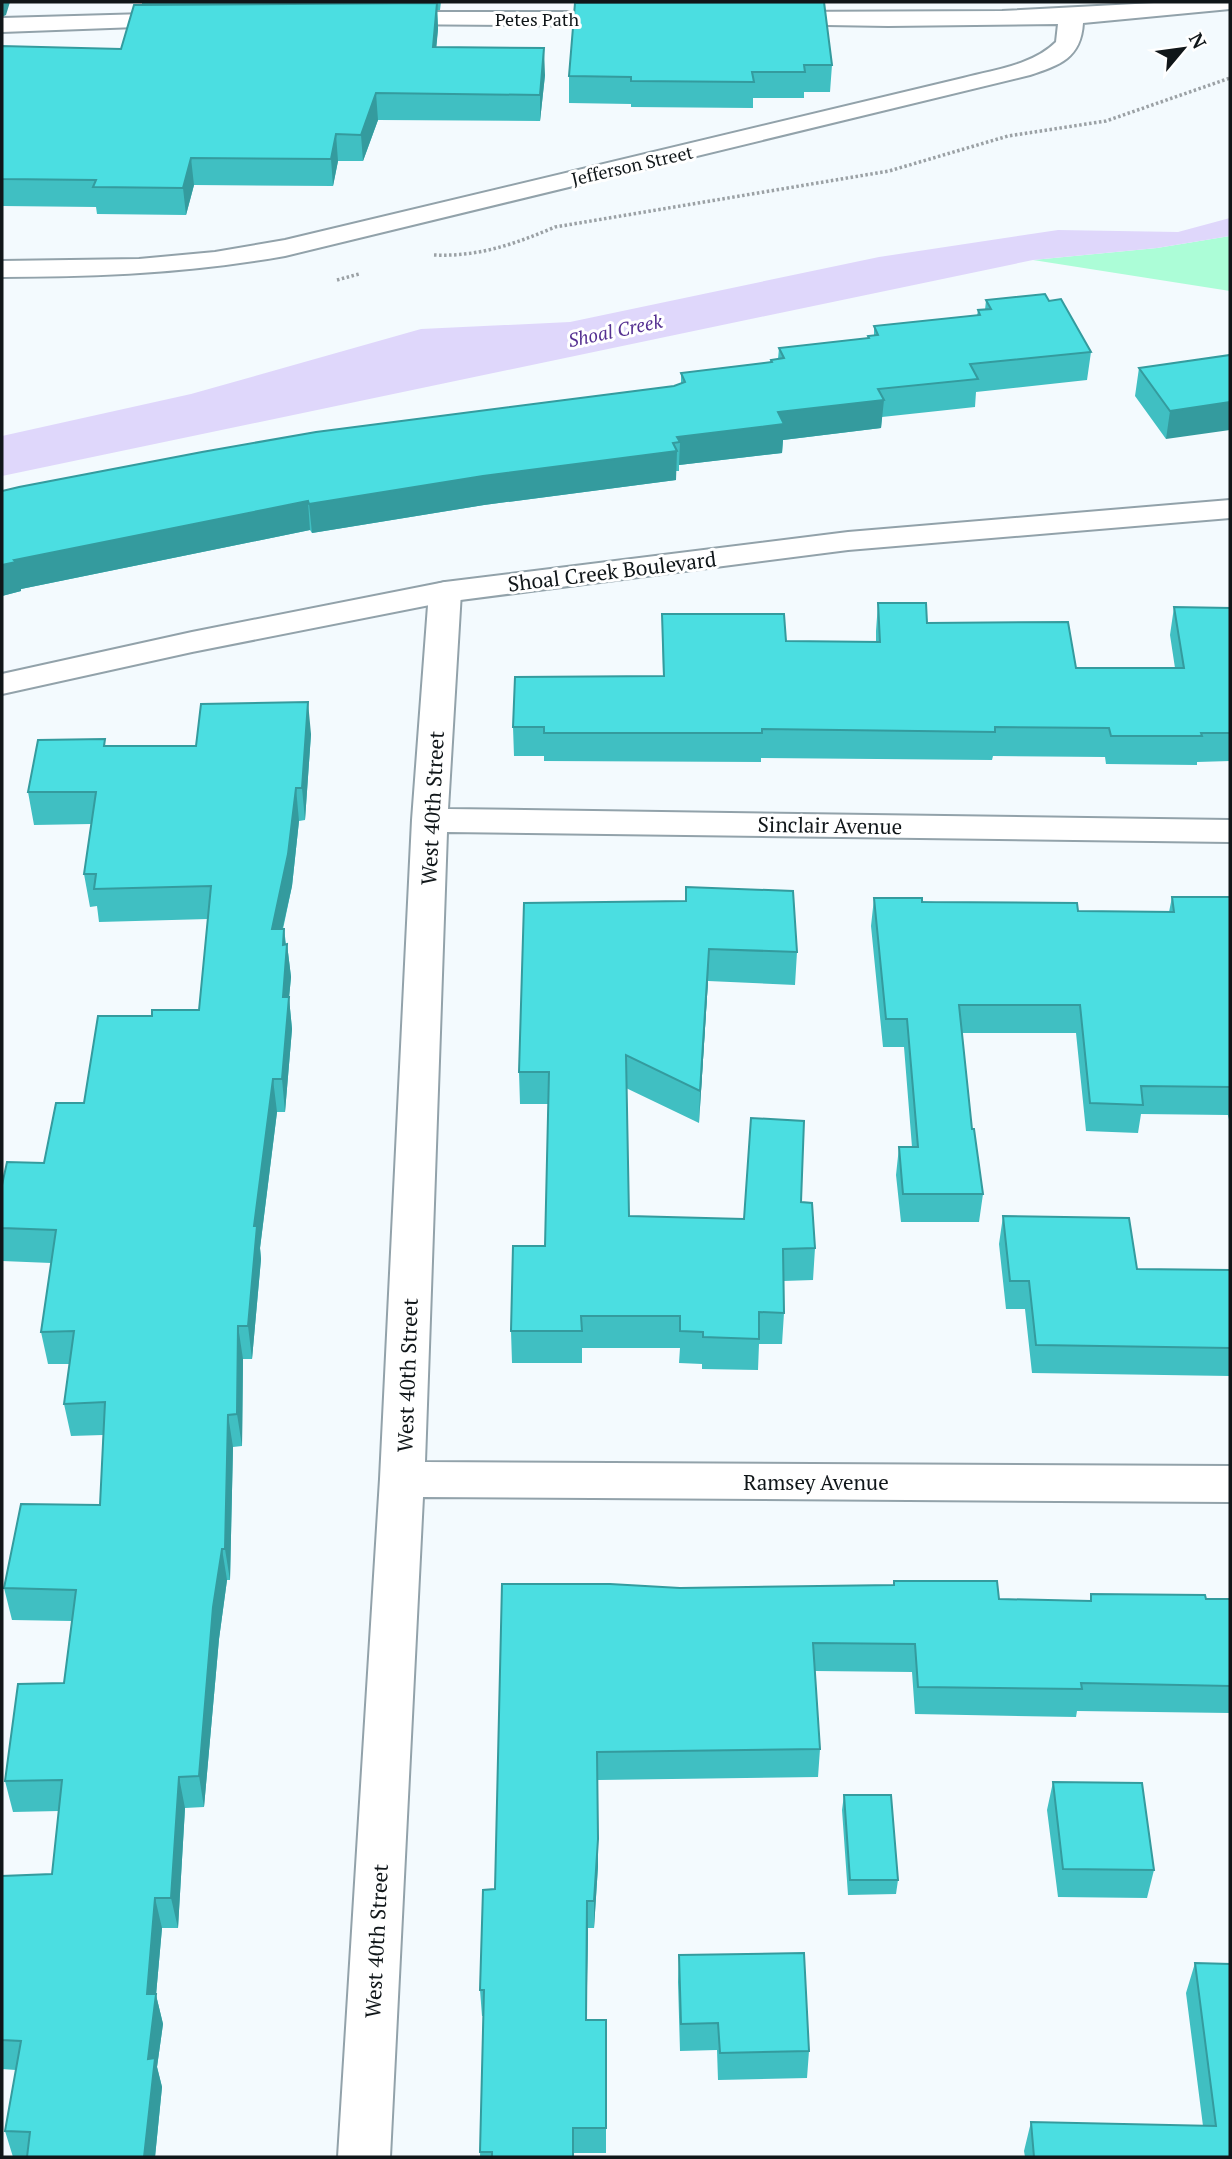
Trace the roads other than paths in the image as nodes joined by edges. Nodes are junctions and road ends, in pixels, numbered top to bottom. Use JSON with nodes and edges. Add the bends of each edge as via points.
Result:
{"nodes":[{"id":1,"x":1230,"y":2,"type":"edge"},
{"id":2,"x":1071,"y":18,"type":"junction"},
{"id":3,"x":361,"y":19,"type":"edge"},
{"id":4,"x":653,"y":19,"type":"edge"},
{"id":5,"x":751,"y":19,"type":"edge"},
{"id":6,"x":208,"y":20,"type":"edge"},
{"id":7,"x":2,"y":24,"type":"edge"},
{"id":8,"x":2,"y":268,"type":"edge"},
{"id":9,"x":1230,"y":509,"type":"edge"},
{"id":10,"x":445,"y":592,"type":"junction"},
{"id":11,"x":2,"y":684,"type":"edge"},
{"id":12,"x":430,"y":820,"type":"junction"},
{"id":13,"x":1230,"y":831,"type":"edge"},
{"id":14,"x":402,"y":1479,"type":"junction"},
{"id":15,"x":1230,"y":1484,"type":"edge"},
{"id":16,"x":364,"y":2157,"type":"edge"}],
"edges":[{"from":1,"to":2,"type":"street","via":[[1160,13]]},
{"from":2,"to":5,"type":"street"},
{"from":2,"to":8,"type":"street","name":"Jefferson Street","via":[[1068,44],[1055,56],[1027,67],[299,245],[139,267]]},
{"from":3,"to":4,"type":"street","name":"Petes Path"},
{"from":6,"to":7,"type":"street"},
{"from":9,"to":10,"type":"street","name":"Shoal Creek Boulevard","via":[[848,541]]},
{"from":10,"to":11,"type":"street","name":"Shoal Creek Boulevard"},
{"from":10,"to":12,"type":"street","name":"West 40th Street"},
{"from":12,"to":13,"type":"street","name":"Sinclair Avenue"},
{"from":12,"to":14,"type":"street","name":"West 40th Street"},
{"from":14,"to":15,"type":"street","name":"Ramsey Avenue"},
{"from":14,"to":16,"type":"street","name":"West 40th Street"}]}
